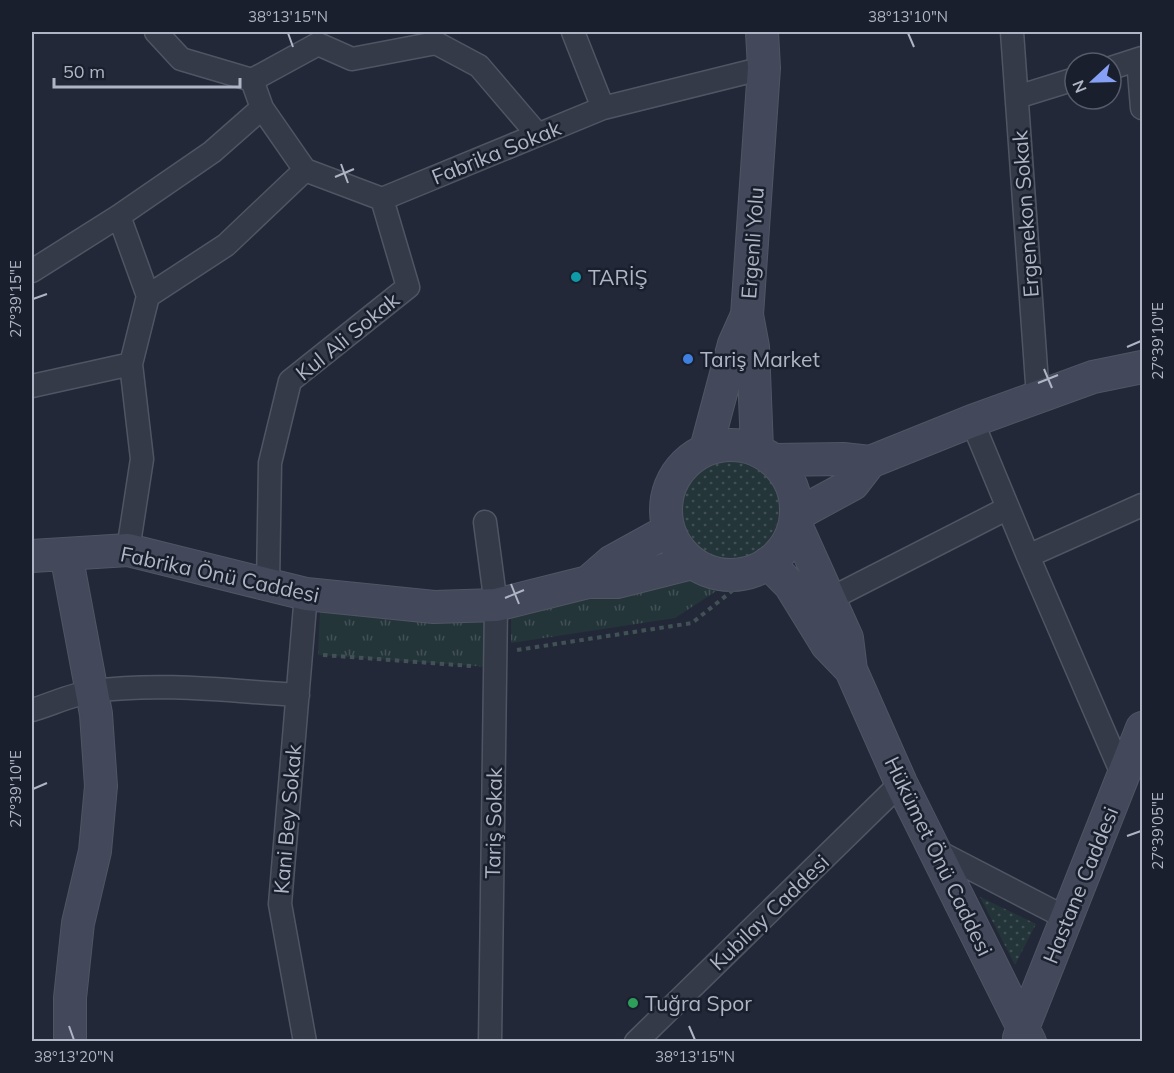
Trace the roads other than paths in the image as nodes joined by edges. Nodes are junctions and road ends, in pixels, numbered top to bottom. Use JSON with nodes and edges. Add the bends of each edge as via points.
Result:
{"nodes":[{"id":1,"x":156,"y":32,"type":"edge"},
{"id":2,"x":573,"y":32,"type":"edge"},
{"id":3,"x":762,"y":32,"type":"edge"},
{"id":4,"x":1012,"y":32,"type":"edge"},
{"id":5,"x":317,"y":38,"type":"edge"},
{"id":6,"x":1140,"y":59,"type":"edge"},
{"id":7,"x":1123,"y":64,"type":"edge"},
{"id":8,"x":764,"y":68,"type":"junction"},
{"id":9,"x":252,"y":80,"type":"junction"},
{"id":10,"x":1063,"y":83,"type":"edge"},
{"id":11,"x":1017,"y":97,"type":"junction"},
{"id":12,"x":262,"y":108,"type":"junction"},
{"id":13,"x":603,"y":108,"type":"junction"},
{"id":14,"x":1143,"y":108,"type":"edge"},
{"id":15,"x":538,"y":135,"type":"junction"},
{"id":16,"x":305,"y":170,"type":"junction"},
{"id":17,"x":382,"y":199,"type":"junction"},
{"id":18,"x":119,"y":216,"type":"junction"},
{"id":19,"x":32,"y":272,"type":"edge"},
{"id":20,"x":148,"y":296,"type":"junction"},
{"id":21,"x":747,"y":315,"type":"junction"},
{"id":22,"x":131,"y":364,"type":"junction"},
{"id":23,"x":1143,"y":367,"type":"edge"},
{"id":24,"x":32,"y":386,"type":"edge"},
{"id":25,"x":1038,"y":397,"type":"junction"},
{"id":26,"x":972,"y":421,"type":"junction"},
{"id":27,"x":706,"y":449,"type":"junction"},
{"id":28,"x":765,"y":454,"type":"junction"},
{"id":29,"x":870,"y":462,"type":"junction"},
{"id":30,"x":1143,"y":506,"type":"edge"},
{"id":31,"x":1008,"y":508,"type":"junction"},
{"id":32,"x":796,"y":520,"type":"junction"},
{"id":33,"x":485,"y":522,"type":"dead end"},
{"id":34,"x":669,"y":530,"type":"junction"},
{"id":35,"x":128,"y":550,"type":"junction"},
{"id":36,"x":66,"y":554,"type":"junction"},
{"id":37,"x":32,"y":556,"type":"edge"},
{"id":38,"x":1028,"y":556,"type":"junction"},
{"id":39,"x":692,"y":563,"type":"junction"},
{"id":40,"x":764,"y":565,"type":"junction"},
{"id":41,"x":588,"y":582,"type":"junction"},
{"id":42,"x":268,"y":585,"type":"junction"},
{"id":43,"x":306,"y":594,"type":"junction"},
{"id":44,"x":830,"y":599,"type":"junction"},
{"id":45,"x":496,"y":605,"type":"junction"},
{"id":46,"x":851,"y":670,"type":"junction"},
{"id":47,"x":92,"y":692,"type":"junction"},
{"id":48,"x":298,"y":695,"type":"junction"},
{"id":49,"x":32,"y":710,"type":"edge"},
{"id":50,"x":1143,"y":728,"type":"edge"},
{"id":51,"x":1123,"y":776,"type":"junction"},
{"id":52,"x":901,"y":783,"type":"junction"},
{"id":53,"x":935,"y":850,"type":"junction"},
{"id":54,"x":1066,"y":918,"type":"junction"},
{"id":55,"x":1024,"y":1037,"type":"edge"},
{"id":56,"x":70,"y":1041,"type":"edge"},
{"id":57,"x":305,"y":1041,"type":"edge"},
{"id":58,"x":490,"y":1041,"type":"edge"},
{"id":59,"x":636,"y":1041,"type":"edge"}],
"edges":[{"from":1,"to":9,"type":"street","via":[[181,59]]},
{"from":2,"to":13,"type":"street"},
{"from":3,"to":8,"type":"street","name":"Ergenli Yolu"},
{"from":4,"to":11,"type":"street","name":"Ergenekon Sokak"},
{"from":5,"to":9,"type":"street"},
{"from":5,"to":15,"type":"street","via":[[352,59],[436,43],[479,66]]},
{"from":6,"to":7,"type":"street"},
{"from":6,"to":14,"type":"street"},
{"from":8,"to":13,"type":"street","name":"Fabrika Sokak"},
{"from":8,"to":21,"type":"street","name":"Ergenli Yolu"},
{"from":9,"to":12,"type":"street"},
{"from":10,"to":11,"type":"street"},
{"from":11,"to":25,"type":"street","name":"Ergenekon Sokak"},
{"from":12,"to":16,"type":"street"},
{"from":12,"to":18,"type":"street","via":[[212,152]]},
{"from":13,"to":15,"type":"street","name":"Fabrika Sokak"},
{"from":15,"to":17,"type":"street","name":"Fabrika Sokak"},
{"from":16,"to":17,"type":"street"},
{"from":16,"to":20,"type":"street","via":[[226,245]]},
{"from":17,"to":42,"type":"street","name":"Kul Ali Sokak","via":[[408,286],[290,381],[270,463]]},
{"from":18,"to":19,"type":"street"},
{"from":18,"to":20,"type":"street"},
{"from":20,"to":22,"type":"street"},
{"from":21,"to":27,"type":"street","name":"Ergenli Yolu","via":[[734,344]]},
{"from":21,"to":28,"type":"street"},
{"from":22,"to":24,"type":"street"},
{"from":22,"to":35,"type":"street","via":[[142,459]]},
{"from":23,"to":25,"type":"street","via":[[1093,377]]},
{"from":25,"to":26,"type":"street"},
{"from":26,"to":29,"type":"street"},
{"from":26,"to":31,"type":"street"},
{"from":27,"to":28,"type":"street","via":[[722,444],[740,445]]},
{"from":27,"to":34,"type":"street","via":[[687,460],[674,477],[667,497]]},
{"from":28,"to":29,"type":"street"},
{"from":28,"to":32,"type":"street","via":[[786,475],[794,493]]},
{"from":29,"to":32,"type":"street","via":[[852,484]]},
{"from":30,"to":38,"type":"street"},
{"from":31,"to":38,"type":"street"},
{"from":31,"to":44,"type":"street"},
{"from":32,"to":40,"type":"street","via":[[778,555]]},
{"from":32,"to":44,"type":"street","name":"Hükümet Önü Caddesi"},
{"from":33,"to":45,"type":"street","name":"Tariş Sokak"},
{"from":34,"to":39,"type":"street","via":[[677,548]]},
{"from":34,"to":41,"type":"street","name":"Fabrika Önü Caddesi","via":[[611,562]]},
{"from":35,"to":36,"type":"street","name":"Fabrika Önü Caddesi"},
{"from":35,"to":42,"type":"street","name":"Fabrika Önü Caddesi"},
{"from":36,"to":37,"type":"street","name":"Fabrika Önü Caddesi"},
{"from":36,"to":47,"type":"street"},
{"from":38,"to":51,"type":"street"},
{"from":39,"to":40,"type":"street","via":[[721,574],[741,574]]},
{"from":39,"to":41,"type":"street","name":"Fabrika Önü Caddesi","via":[[617,582]]},
{"from":40,"to":46,"type":"street","name":"Hükümet Önü Caddesi","via":[[790,585],[827,645]]},
{"from":41,"to":45,"type":"street","name":"Fabrika Önü Caddesi"},
{"from":42,"to":43,"type":"street","name":"Fabrika Önü Caddesi"},
{"from":43,"to":45,"type":"street","name":"Fabrika Önü Caddesi","via":[[434,607]]},
{"from":43,"to":48,"type":"street","name":"Kani Bey Sokak"},
{"from":44,"to":46,"type":"street","name":"Hükümet Önü Caddesi","via":[[847,638]]},
{"from":45,"to":58,"type":"street","name":"Tariş Sokak"},
{"from":46,"to":52,"type":"street","name":"Hükümet Önü Caddesi"},
{"from":47,"to":48,"type":"street","via":[[175,688]]},
{"from":47,"to":49,"type":"street"},
{"from":47,"to":56,"type":"street","via":[[101,786],[95,851],[78,922]]},
{"from":48,"to":57,"type":"street","name":"Kani Bey Sokak","via":[[280,904]]},
{"from":50,"to":51,"type":"street","name":"Hastane Caddesi"},
{"from":51,"to":54,"type":"street","name":"Hastane Caddesi"},
{"from":52,"to":53,"type":"street","name":"Hükümet Önü Caddesi"},
{"from":52,"to":59,"type":"street","name":"Kubilay Caddesi"},
{"from":53,"to":54,"type":"street"},
{"from":53,"to":55,"type":"street","name":"Hükümet Önü Caddesi"},
{"from":54,"to":55,"type":"street","name":"Hastane Caddesi"}]}
